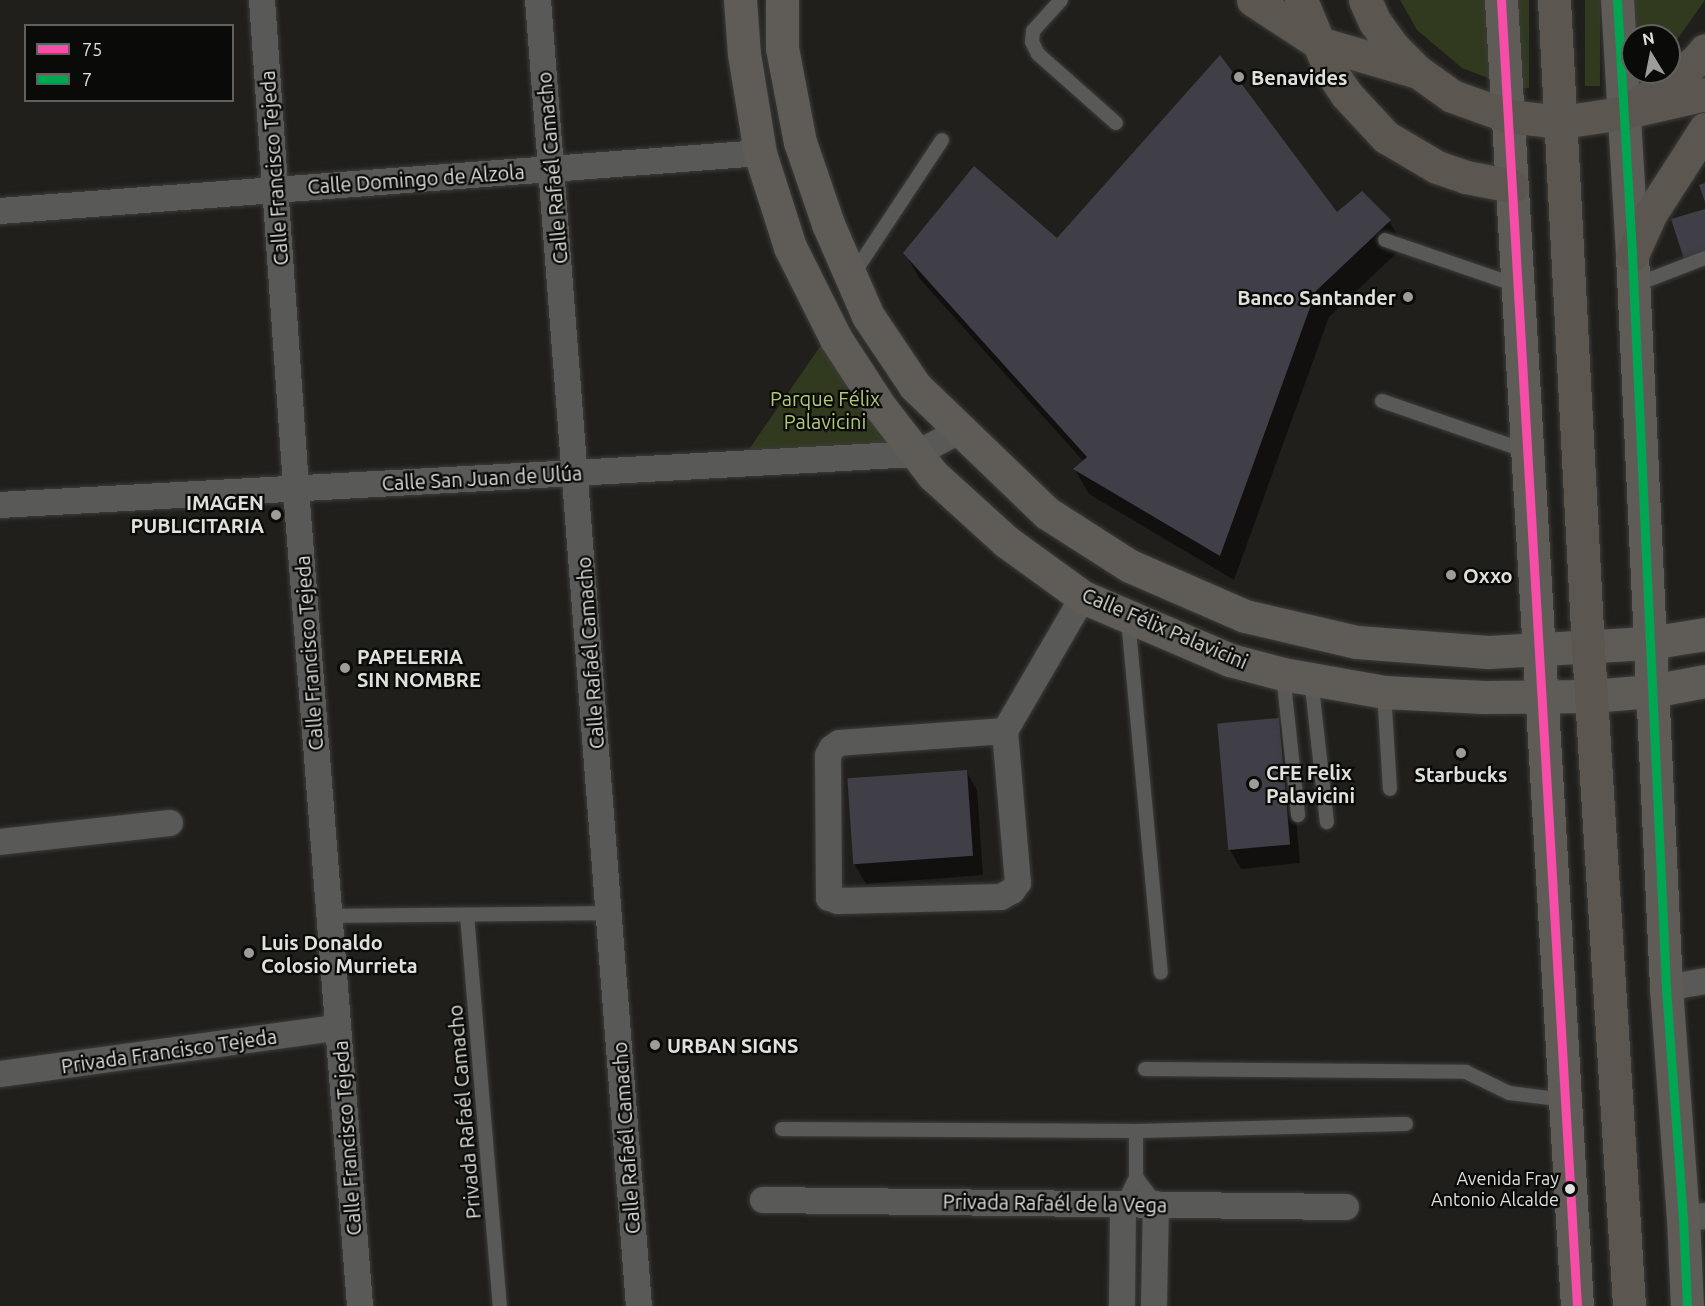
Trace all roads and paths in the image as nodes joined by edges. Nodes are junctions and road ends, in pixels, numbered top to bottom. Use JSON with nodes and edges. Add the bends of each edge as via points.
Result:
{"nodes":[{"id":1,"x":262,"y":0,"type":"edge"},
{"id":2,"x":538,"y":0,"type":"edge"},
{"id":3,"x":740,"y":0,"type":"edge"},
{"id":4,"x":782,"y":0,"type":"edge"},
{"id":5,"x":1061,"y":0,"type":"edge"},
{"id":6,"x":1253,"y":0,"type":"edge"},
{"id":7,"x":1301,"y":0,"type":"edge"},
{"id":8,"x":1365,"y":0,"type":"edge"},
{"id":9,"x":1502,"y":0,"type":"edge"},
{"id":10,"x":1554,"y":0,"type":"edge"},
{"id":11,"x":1617,"y":0,"type":"edge"},
{"id":12,"x":1318,"y":42,"type":"junction"},
{"id":13,"x":1705,"y":50,"type":"edge"},
{"id":14,"x":1417,"y":72,"type":"junction"},
{"id":15,"x":1705,"y":94,"type":"edge"},
{"id":16,"x":1623,"y":113,"type":"junction"},
{"id":17,"x":1508,"y":116,"type":"junction"},
{"id":18,"x":1561,"y":122,"type":"junction"},
{"id":19,"x":1116,"y":123,"type":"dead end"},
{"id":20,"x":1705,"y":129,"type":"edge"},
{"id":21,"x":942,"y":140,"type":"dead end"},
{"id":22,"x":760,"y":153,"type":"junction"},
{"id":23,"x":552,"y":169,"type":"junction"},
{"id":24,"x":1512,"y":186,"type":"junction"},
{"id":25,"x":275,"y":189,"type":"junction"},
{"id":26,"x":0,"y":212,"type":"edge"},
{"id":27,"x":1385,"y":240,"type":"dead end"},
{"id":28,"x":1705,"y":258,"type":"edge"},
{"id":29,"x":1632,"y":271,"type":"junction"},
{"id":30,"x":851,"y":278,"type":"junction"},
{"id":31,"x":1518,"y":285,"type":"junction"},
{"id":32,"x":1382,"y":401,"type":"dead end"},
{"id":33,"x":959,"y":431,"type":"junction"},
{"id":34,"x":1528,"y":452,"type":"junction"},
{"id":35,"x":916,"y":454,"type":"junction"},
{"id":36,"x":576,"y":473,"type":"junction"},
{"id":37,"x":296,"y":489,"type":"junction"},
{"id":38,"x":0,"y":505,"type":"edge"},
{"id":39,"x":1083,"y":597,"type":"junction"},
{"id":40,"x":1128,"y":617,"type":"junction"},
{"id":41,"x":1705,"y":634,"type":"edge"},
{"id":42,"x":1649,"y":644,"type":"junction"},
{"id":43,"x":1588,"y":648,"type":"junction"},
{"id":44,"x":1539,"y":651,"type":"junction"},
{"id":45,"x":1297,"y":676,"type":"junction"},
{"id":46,"x":1705,"y":681,"type":"edge"},
{"id":47,"x":1652,"y":691,"type":"junction"},
{"id":48,"x":1384,"y":692,"type":"junction"},
{"id":49,"x":1591,"y":696,"type":"junction"},
{"id":50,"x":1542,"y":697,"type":"junction"},
{"id":51,"x":1005,"y":731,"type":"junction"},
{"id":52,"x":1390,"y":789,"type":"dead end"},
{"id":53,"x":1298,"y":815,"type":"dead end"},
{"id":54,"x":1327,"y":822,"type":"dead end"},
{"id":55,"x":170,"y":823,"type":"dead end"},
{"id":56,"x":0,"y":842,"type":"edge"},
{"id":57,"x":610,"y":914,"type":"junction"},
{"id":58,"x":467,"y":915,"type":"junction"},
{"id":59,"x":330,"y":916,"type":"junction"},
{"id":60,"x":1161,"y":972,"type":"dead end"},
{"id":61,"x":1705,"y":981,"type":"edge"},
{"id":62,"x":1666,"y":988,"type":"junction"},
{"id":63,"x":338,"y":1028,"type":"junction"},
{"id":64,"x":1145,"y":1069,"type":"dead end"},
{"id":65,"x":0,"y":1074,"type":"edge"},
{"id":66,"x":1565,"y":1100,"type":"junction"},
{"id":67,"x":1406,"y":1124,"type":"dead end"},
{"id":68,"x":782,"y":1130,"type":"dead end"},
{"id":69,"x":1136,"y":1131,"type":"junction"},
{"id":70,"x":1136,"y":1178,"type":"junction"},
{"id":71,"x":763,"y":1200,"type":"dead end"},
{"id":72,"x":1123,"y":1204,"type":"junction"},
{"id":73,"x":1156,"y":1204,"type":"junction"},
{"id":74,"x":1346,"y":1208,"type":"dead end"},
{"id":75,"x":1694,"y":1217,"type":"edge"},
{"id":76,"x":360,"y":1306,"type":"edge"},
{"id":77,"x":500,"y":1306,"type":"edge"},
{"id":78,"x":639,"y":1306,"type":"edge"},
{"id":79,"x":1122,"y":1306,"type":"edge"},
{"id":80,"x":1154,"y":1306,"type":"edge"},
{"id":81,"x":1577,"y":1306,"type":"edge"},
{"id":82,"x":1629,"y":1306,"type":"edge"},
{"id":83,"x":1687,"y":1306,"type":"edge"}],
"edges":[{"from":1,"to":25,"type":"street","name":"Calle Francisco Tejeda"},
{"from":2,"to":23,"type":"street","name":"Calle Rafaél Camacho"},
{"from":3,"to":22,"type":"street","name":"Calle Félix Palavicini","via":[[744,54]]},
{"from":4,"to":30,"type":"street","via":[[782,48],[800,142]]},
{"from":5,"to":19,"type":"lane","via":[[1033,31],[1032,42],[1038,54]]},
{"from":6,"to":12,"type":"main road"},
{"from":7,"to":12,"type":"main road"},
{"from":8,"to":14,"type":"main road","via":[[1375,22]]},
{"from":9,"to":17,"type":"street"},
{"from":10,"to":18,"type":"main road"},
{"from":11,"to":16,"type":"street"},
{"from":12,"to":14,"type":"main road"},
{"from":12,"to":24,"type":"main road","via":[[1346,94],[1386,138],[1437,167]]},
{"from":13,"to":16,"type":"main road","via":[[1666,86]]},
{"from":14,"to":17,"type":"main road","via":[[1452,96]]},
{"from":15,"to":16,"type":"main road"},
{"from":16,"to":18,"type":"main road"},
{"from":16,"to":29,"type":"street"},
{"from":17,"to":18,"type":"main road"},
{"from":17,"to":24,"type":"street"},
{"from":18,"to":43,"type":"main road"},
{"from":20,"to":29,"type":"main road","via":[[1651,213]]},
{"from":21,"to":30,"type":"lane"},
{"from":22,"to":23,"type":"street","name":"Calle Domingo de Alzola"},
{"from":22,"to":35,"type":"street","name":"Calle Félix Palavicini","via":[[790,248],[836,339]]},
{"from":23,"to":25,"type":"street","name":"Calle Domingo de Alzola"},
{"from":23,"to":36,"type":"street","name":"Calle Rafaél Camacho"},
{"from":24,"to":31,"type":"street"},
{"from":25,"to":26,"type":"street","name":"Calle Domingo de Alzola"},
{"from":25,"to":37,"type":"street","name":"Calle Francisco Tejeda"},
{"from":27,"to":31,"type":"lane"},
{"from":28,"to":29,"type":"lane"},
{"from":29,"to":42,"type":"street"},
{"from":30,"to":33,"type":"street","via":[[868,316],[915,386]]},
{"from":31,"to":34,"type":"street"},
{"from":32,"to":34,"type":"lane"},
{"from":33,"to":35,"type":"street","name":"Calle San Juan de Ulúa"},
{"from":33,"to":44,"type":"street","via":[[1047,513],[1130,566],[1245,616],[1357,642],[1488,652]]},
{"from":34,"to":44,"type":"street"},
{"from":35,"to":36,"type":"street","name":"Calle San Juan de Ulúa"},
{"from":35,"to":39,"type":"street","name":"Calle Félix Palavicini","via":[[933,475],[1007,542]]},
{"from":36,"to":37,"type":"street","name":"Calle San Juan de Ulúa"},
{"from":36,"to":57,"type":"street","name":"Calle Rafaél Camacho"},
{"from":37,"to":38,"type":"street","name":"Calle San Juan de Ulúa"},
{"from":37,"to":59,"type":"street","name":"Calle Francisco Tejeda"},
{"from":39,"to":40,"type":"street","name":"Calle Félix Palavicini"},
{"from":39,"to":51,"type":"street"},
{"from":40,"to":45,"type":"street","name":"Calle Félix Palavicini","via":[[1230,660]]},
{"from":40,"to":60,"type":"lane"},
{"from":41,"to":42,"type":"street"},
{"from":42,"to":43,"type":"street"},
{"from":42,"to":47,"type":"street"},
{"from":43,"to":44,"type":"street"},
{"from":43,"to":49,"type":"main road"},
{"from":44,"to":50,"type":"street"},
{"from":45,"to":48,"type":"street","name":"Calle Félix Palavicini"},
{"from":45,"to":53,"type":"lane"},
{"from":45,"to":54,"type":"lane"},
{"from":46,"to":47,"type":"street","name":"Calle Félix Palavicini"},
{"from":47,"to":49,"type":"street","name":"Calle Félix Palavicini"},
{"from":47,"to":62,"type":"street"},
{"from":48,"to":50,"type":"street","name":"Calle Félix Palavicini"},
{"from":48,"to":52,"type":"lane"},
{"from":49,"to":50,"type":"street","name":"Calle Félix Palavicini"},
{"from":49,"to":82,"type":"main road"},
{"from":50,"to":66,"type":"street"},
{"from":51,"to":51,"type":"street","via":[[1018,883],[1012,891],[1001,897],[838,901],[829,898],[828,756],[832,748],[839,743]]},
{"from":55,"to":56,"type":"street"},
{"from":57,"to":58,"type":"lane"},
{"from":57,"to":78,"type":"street","name":"Calle Rafaél Camacho"},
{"from":58,"to":59,"type":"lane"},
{"from":58,"to":77,"type":"lane","name":"Privada Rafaél Camacho"},
{"from":59,"to":63,"type":"street","name":"Calle Francisco Tejeda"},
{"from":61,"to":62,"type":"street"},
{"from":62,"to":75,"type":"street"},
{"from":63,"to":65,"type":"street","name":"Privada Francisco Tejeda"},
{"from":63,"to":76,"type":"street","name":"Calle Francisco Tejeda"},
{"from":64,"to":66,"type":"lane","via":[[1466,1072],[1509,1093]]},
{"from":66,"to":81,"type":"street"},
{"from":67,"to":69,"type":"lane"},
{"from":68,"to":69,"type":"lane"},
{"from":69,"to":70,"type":"lane"},
{"from":70,"to":72,"type":"lane"},
{"from":70,"to":73,"type":"lane"},
{"from":71,"to":72,"type":"street","name":"Privada Rafaél de la Vega"},
{"from":72,"to":73,"type":"street","name":"Privada Rafaél de la Vega"},
{"from":72,"to":79,"type":"street"},
{"from":73,"to":74,"type":"street","name":"Privada Rafaél de la Vega"},
{"from":73,"to":80,"type":"street"},
{"from":75,"to":83,"type":"street"}]}
